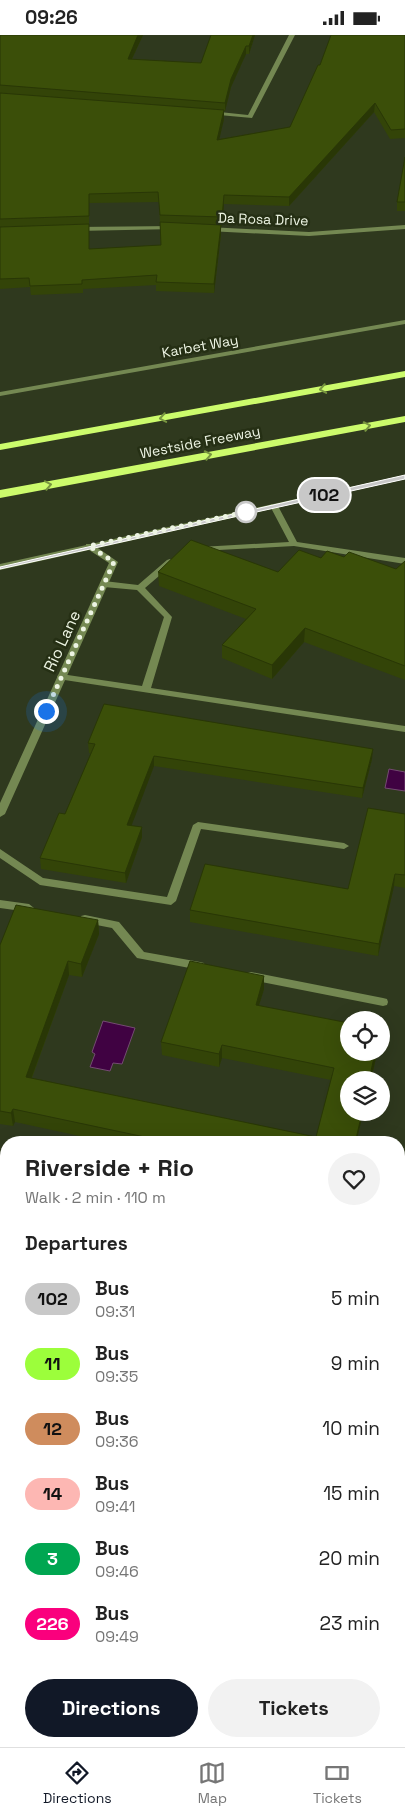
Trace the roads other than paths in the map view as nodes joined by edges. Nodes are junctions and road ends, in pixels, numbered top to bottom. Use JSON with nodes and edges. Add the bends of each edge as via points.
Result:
{"nodes":[{"id":1,"x":292,"y":35,"type":"edge"},
{"id":2,"x":201,"y":112,"type":"edge"},
{"id":3,"x":405,"y":227,"type":"edge"},
{"id":4,"x":182,"y":228,"type":"edge"},
{"id":5,"x":199,"y":229,"type":"edge"},
{"id":6,"x":68,"y":230,"type":"edge"},
{"id":7,"x":405,"y":322,"type":"edge"},
{"id":8,"x":405,"y":374,"type":"edge"},
{"id":9,"x":0,"y":394,"type":"edge"},
{"id":10,"x":405,"y":419,"type":"edge"},
{"id":11,"x":0,"y":447,"type":"edge"},
{"id":12,"x":405,"y":477,"type":"edge"},
{"id":13,"x":0,"y":494,"type":"edge"},
{"id":14,"x":274,"y":506,"type":"junction"},
{"id":15,"x":294,"y":544,"type":"junction"},
{"id":16,"x":89,"y":546,"type":"junction"},
{"id":17,"x":191,"y":550,"type":"edge"},
{"id":18,"x":176,"y":557,"type":"edge"},
{"id":19,"x":405,"y":561,"type":"edge"},
{"id":20,"x":0,"y":567,"type":"edge"},
{"id":21,"x":104,"y":584,"type":"junction"},
{"id":22,"x":140,"y":588,"type":"junction"},
{"id":23,"x":61,"y":677,"type":"junction"},
{"id":24,"x":146,"y":689,"type":"junction"},
{"id":25,"x":405,"y":729,"type":"edge"},
{"id":26,"x":0,"y":814,"type":"edge"},
{"id":27,"x":344,"y":846,"type":"dead end"},
{"id":28,"x":0,"y":853,"type":"edge"},
{"id":29,"x":0,"y":904,"type":"edge"},
{"id":30,"x":38,"y":910,"type":"edge"},
{"id":31,"x":77,"y":918,"type":"edge"},
{"id":32,"x":209,"y":968,"type":"edge"},
{"id":33,"x":238,"y":974,"type":"edge"},
{"id":34,"x":384,"y":1002,"type":"dead end"}],
"edges":[{"from":1,"to":2,"type":"street","via":[[250,117]]},
{"from":3,"to":5,"type":"street","name":"Da Rosa Drive","via":[[310,234]]},
{"from":4,"to":6,"type":"street"},
{"from":7,"to":9,"type":"street","name":"Karbet Way"},
{"from":8,"to":11,"type":"highway","name":"Westside Freeway","one_way":true},
{"from":13,"to":10,"type":"highway","name":"Westside Freeway","one_way":true},
{"from":12,"to":14,"type":"street"},
{"from":14,"to":15,"type":"street"},
{"from":14,"to":16,"type":"street"},
{"from":15,"to":17,"type":"street"},
{"from":15,"to":19,"type":"street"},
{"from":16,"to":20,"type":"street"},
{"from":16,"to":21,"type":"street","name":"Rio Lane","via":[[114,562]]},
{"from":18,"to":22,"type":"street"},
{"from":21,"to":22,"type":"street"},
{"from":21,"to":23,"type":"street","name":"Rio Lane"},
{"from":22,"to":24,"type":"street","via":[[168,617]]},
{"from":23,"to":24,"type":"street"},
{"from":23,"to":26,"type":"street","name":"Rio Lane"},
{"from":24,"to":25,"type":"street"},
{"from":27,"to":28,"type":"street","via":[[198,825],[171,901],[40,881]]},
{"from":29,"to":30,"type":"street"},
{"from":31,"to":32,"type":"street","via":[[115,925],[141,955]]},
{"from":33,"to":34,"type":"street"}]}
